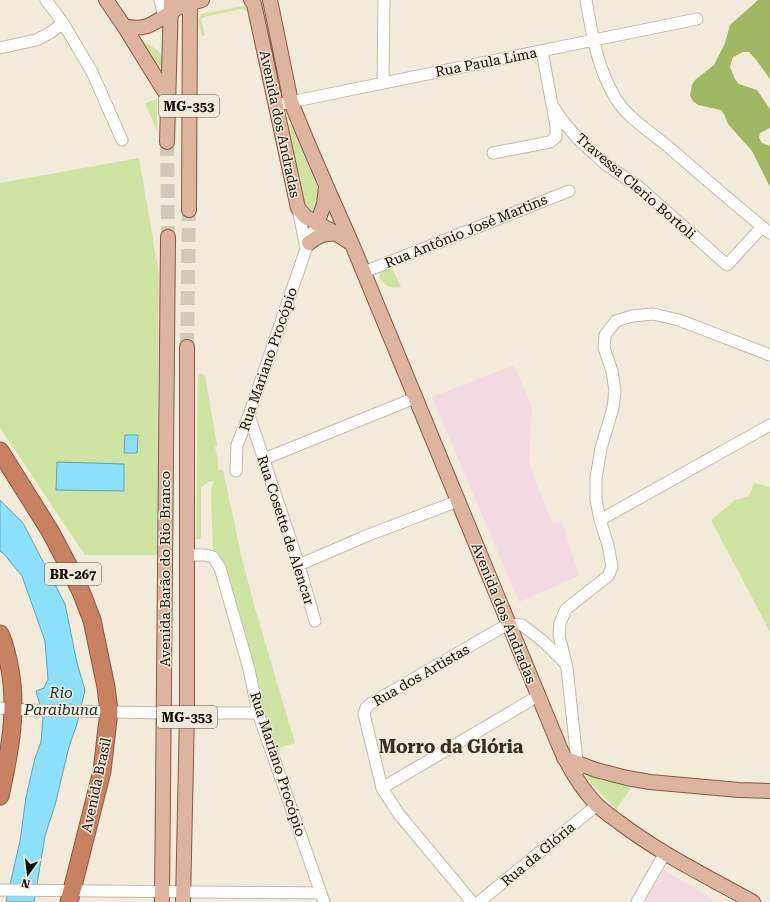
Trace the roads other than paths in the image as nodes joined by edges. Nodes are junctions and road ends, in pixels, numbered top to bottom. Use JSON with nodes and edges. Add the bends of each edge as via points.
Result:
{"nodes":[{"id":1,"x":46,"y":0,"type":"edge"},
{"id":2,"x":106,"y":0,"type":"edge"},
{"id":3,"x":160,"y":0,"type":"edge"},
{"id":4,"x":251,"y":0,"type":"edge"},
{"id":5,"x":270,"y":0,"type":"edge"},
{"id":6,"x":384,"y":0,"type":"edge"},
{"id":7,"x":586,"y":0,"type":"edge"},
{"id":8,"x":194,"y":1,"type":"edge"},
{"id":9,"x":169,"y":10,"type":"edge"},
{"id":10,"x":697,"y":19,"type":"dead end"},
{"id":11,"x":62,"y":23,"type":"junction"},
{"id":12,"x":124,"y":26,"type":"junction"},
{"id":13,"x":594,"y":40,"type":"junction"},
{"id":14,"x":0,"y":48,"type":"edge"},
{"id":15,"x":542,"y":51,"type":"junction"},
{"id":16,"x":383,"y":83,"type":"junction"},
{"id":17,"x":168,"y":97,"type":"junction"},
{"id":18,"x":291,"y":102,"type":"junction"},
{"id":19,"x":276,"y":105,"type":"junction"},
{"id":20,"x":552,"y":105,"type":"junction"},
{"id":21,"x":122,"y":140,"type":"dead end"},
{"id":22,"x":167,"y":142,"type":"tunnel mouth"},
{"id":23,"x":493,"y":153,"type":"dead end"},
{"id":24,"x":326,"y":187,"type":"junction"},
{"id":25,"x":569,"y":191,"type":"dead end"},
{"id":26,"x":298,"y":208,"type":"junction"},
{"id":27,"x":189,"y":210,"type":"tunnel mouth"},
{"id":28,"x":317,"y":224,"type":"junction"},
{"id":29,"x":766,"y":230,"type":"edge"},
{"id":30,"x":338,"y":234,"type":"junction"},
{"id":31,"x":168,"y":237,"type":"tunnel mouth"},
{"id":32,"x":352,"y":244,"type":"junction"},
{"id":33,"x":308,"y":246,"type":"junction"},
{"id":34,"x":364,"y":272,"type":"junction"},
{"id":35,"x":187,"y":347,"type":"tunnel mouth"},
{"id":36,"x":770,"y":355,"type":"edge"},
{"id":37,"x":415,"y":398,"type":"junction"},
{"id":38,"x":249,"y":415,"type":"junction"},
{"id":39,"x":770,"y":425,"type":"edge"},
{"id":40,"x":257,"y":442,"type":"junction"},
{"id":41,"x":237,"y":445,"type":"junction"},
{"id":42,"x":0,"y":451,"type":"edge"},
{"id":43,"x":264,"y":459,"type":"junction"},
{"id":44,"x":236,"y":470,"type":"dead end"},
{"id":45,"x":458,"y":501,"type":"junction"},
{"id":46,"x":600,"y":520,"type":"junction"},
{"id":47,"x":188,"y":555,"type":"junction"},
{"id":48,"x":299,"y":565,"type":"junction"},
{"id":49,"x":316,"y":621,"type":"dead end"},
{"id":50,"x":508,"y":624,"type":"junction"},
{"id":51,"x":0,"y":634,"type":"edge"},
{"id":52,"x":566,"y":664,"type":"junction"},
{"id":53,"x":538,"y":696,"type":"junction"},
{"id":54,"x":13,"y":709,"type":"edge"},
{"id":55,"x":105,"y":711,"type":"junction"},
{"id":56,"x":163,"y":713,"type":"junction"},
{"id":57,"x":187,"y":713,"type":"junction"},
{"id":58,"x":258,"y":713,"type":"junction"},
{"id":59,"x":564,"y":758,"type":"junction"},
{"id":60,"x":578,"y":763,"type":"junction"},
{"id":61,"x":580,"y":782,"type":"junction"},
{"id":62,"x":382,"y":788,"type":"junction"},
{"id":63,"x":770,"y":791,"type":"edge"},
{"id":64,"x":0,"y":796,"type":"edge"},
{"id":65,"x":597,"y":805,"type":"junction"},
{"id":66,"x":665,"y":853,"type":"junction"},
{"id":67,"x":0,"y":890,"type":"edge"},
{"id":68,"x":68,"y":895,"type":"edge"},
{"id":69,"x":162,"y":897,"type":"edge"},
{"id":70,"x":183,"y":897,"type":"edge"},
{"id":71,"x":322,"y":898,"type":"edge"},
{"id":72,"x":472,"y":902,"type":"edge"},
{"id":73,"x":480,"y":902,"type":"edge"},
{"id":74,"x":637,"y":902,"type":"edge"},
{"id":75,"x":753,"y":902,"type":"edge"}],
"edges":[{"from":1,"to":11,"type":"street"},
{"from":2,"to":12,"type":"main road"},
{"from":3,"to":9,"type":"street"},
{"from":4,"to":19,"type":"main road","name":"Avenida dos Andradas"},
{"from":5,"to":18,"type":"main road","name":"Avenida dos Andradas"},
{"from":6,"to":16,"type":"street"},
{"from":7,"to":13,"type":"street"},
{"from":8,"to":9,"type":"main road"},
{"from":8,"to":27,"type":"main road","number":"MG-353"},
{"from":9,"to":12,"type":"main road","via":[[146,27]]},
{"from":9,"to":17,"type":"main road"},
{"from":10,"to":13,"type":"street","name":"Rua Paula Lima"},
{"from":11,"to":14,"type":"street","via":[[36,40]]},
{"from":11,"to":21,"type":"street","via":[[92,72]]},
{"from":12,"to":17,"type":"main road"},
{"from":13,"to":15,"type":"street","name":"Rua Paula Lima"},
{"from":13,"to":29,"type":"street","via":[[604,75],[616,99],[629,115]]},
{"from":15,"to":16,"type":"street","name":"Rua Paula Lima"},
{"from":15,"to":20,"type":"street","name":"Travessa Clerio Bortoli"},
{"from":16,"to":18,"type":"street","name":"Rua Paula Lima"},
{"from":17,"to":22,"type":"main road"},
{"from":18,"to":19,"type":"street","name":"Rua Paula Lima"},
{"from":18,"to":24,"type":"main road","name":"Avenida dos Andradas"},
{"from":19,"to":26,"type":"main road","name":"Avenida dos Andradas"},
{"from":20,"to":23,"type":"street","via":[[556,137],[550,142]]},
{"from":20,"to":29,"type":"street","name":"Travessa Clerio Bortoli","via":[[577,138],[605,164],[639,187],[727,265]]},
{"from":24,"to":28,"type":"main road","via":[[324,204]]},
{"from":24,"to":32,"type":"main road","name":"Avenida dos Andradas"},
{"from":25,"to":34,"type":"street","name":"Rua Antônio José Martins"},
{"from":26,"to":28,"type":"main road","name":"Avenida dos Andradas","via":[[306,218]]},
{"from":26,"to":33,"type":"street","name":"Rua Mariano Procópio"},
{"from":28,"to":30,"type":"main road","name":"Avenida dos Andradas"},
{"from":28,"to":33,"type":"street","name":"Rua Mariano Procópio"},
{"from":30,"to":32,"type":"main road","name":"Avenida dos Andradas"},
{"from":30,"to":33,"type":"main road","via":[[318,235]]},
{"from":31,"to":56,"type":"main road","name":"Avenida Barão do Rio Branco"},
{"from":32,"to":34,"type":"main road","name":"Avenida dos Andradas"},
{"from":33,"to":38,"type":"street","name":"Rua Mariano Procópio"},
{"from":34,"to":37,"type":"main road","name":"Avenida dos Andradas"},
{"from":35,"to":47,"type":"main road","name":"Avenida Barão do Rio Branco","number":"MG-353"},
{"from":36,"to":46,"type":"street","via":[[679,320],[653,314],[616,321],[605,335],[604,348],[615,390],[596,478],[596,500]]},
{"from":37,"to":43,"type":"street"},
{"from":37,"to":45,"type":"main road","name":"Avenida dos Andradas"},
{"from":38,"to":40,"type":"street","name":"Rua Cosette de Alencar"},
{"from":38,"to":41,"type":"street","name":"Rua Mariano Procópio"},
{"from":39,"to":46,"type":"street"},
{"from":40,"to":41,"type":"street"},
{"from":40,"to":43,"type":"street","name":"Rua Cosette de Alencar"},
{"from":41,"to":44,"type":"street","name":"Rua Mariano Procópio"},
{"from":42,"to":55,"type":"highway","name":"Avenida Brasil","number":"BR-267","via":[[50,531],[82,594],[92,620],[102,662]]},
{"from":43,"to":48,"type":"street","name":"Rua Cosette de Alencar"},
{"from":45,"to":48,"type":"street"},
{"from":45,"to":50,"type":"main road","name":"Avenida dos Andradas"},
{"from":46,"to":52,"type":"street","via":[[612,567],[608,576],[566,609],[560,623],[559,635]]},
{"from":47,"to":57,"type":"main road","name":"Avenida Barão do Rio Branco","number":"MG-353"},
{"from":47,"to":58,"type":"street","name":"Rua Mariano Procópio","via":[[213,557],[220,568],[249,669]]},
{"from":48,"to":49,"type":"street","name":"Rua Cosette de Alencar"},
{"from":50,"to":52,"type":"street","via":[[522,625]]},
{"from":50,"to":53,"type":"main road","name":"Avenida dos Andradas"},
{"from":50,"to":62,"type":"street","name":"Rua dos Artistas","via":[[366,708],[364,720]]},
{"from":51,"to":54,"type":"highway","via":[[11,671]]},
{"from":52,"to":60,"type":"street"},
{"from":53,"to":59,"type":"main road","name":"Avenida dos Andradas"},
{"from":53,"to":62,"type":"street"},
{"from":54,"to":55,"type":"street"},
{"from":54,"to":64,"type":"highway","via":[[12,736]]},
{"from":55,"to":56,"type":"street"},
{"from":55,"to":68,"type":"highway","name":"Avenida Brasil","number":"BR-267","via":[[102,771]]},
{"from":56,"to":69,"type":"main road","name":"Avenida Barão do Rio Branco"},
{"from":57,"to":58,"type":"street"},
{"from":57,"to":70,"type":"main road","name":"Avenida Barão do Rio Branco","number":"MG-353"},
{"from":58,"to":71,"type":"street","name":"Rua Mariano Procópio"},
{"from":59,"to":60,"type":"main road"},
{"from":59,"to":61,"type":"main road","name":"Avenida dos Andradas"},
{"from":60,"to":61,"type":"street"},
{"from":60,"to":63,"type":"main road","via":[[621,777],[650,782]]},
{"from":61,"to":65,"type":"main road","name":"Avenida dos Andradas"},
{"from":62,"to":72,"type":"street","name":"Rua dos Artistas","via":[[398,813]]},
{"from":65,"to":66,"type":"main road","name":"Avenida dos Andradas"},
{"from":65,"to":73,"type":"street","name":"Rua da Glória"},
{"from":66,"to":74,"type":"street"},
{"from":66,"to":75,"type":"main road","name":"Avenida dos Andradas"},
{"from":67,"to":68,"type":"street"},
{"from":68,"to":69,"type":"street"},
{"from":69,"to":70,"type":"street"},
{"from":70,"to":71,"type":"street"}]}
